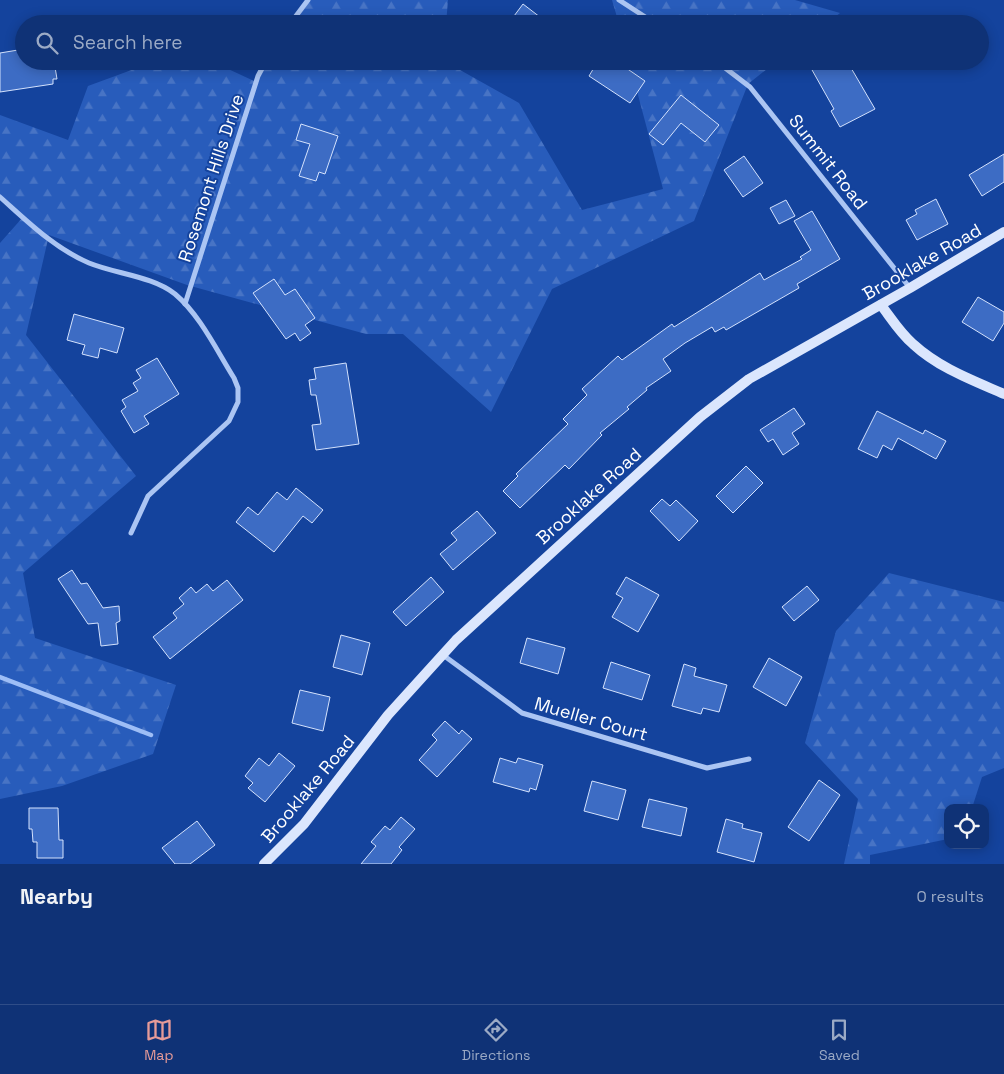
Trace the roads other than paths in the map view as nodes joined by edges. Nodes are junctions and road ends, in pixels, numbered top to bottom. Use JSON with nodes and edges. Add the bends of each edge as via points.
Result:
{"nodes":[{"id":1,"x":308,"y":0,"type":"edge"},
{"id":2,"x":620,"y":0,"type":"edge"},
{"id":3,"x":297,"y":15,"type":"edge"},
{"id":4,"x":642,"y":15,"type":"edge"},
{"id":5,"x":261,"y":70,"type":"edge"},
{"id":6,"x":730,"y":70,"type":"edge"},
{"id":7,"x":0,"y":197,"type":"edge"},
{"id":8,"x":1004,"y":232,"type":"edge"},
{"id":9,"x":910,"y":288,"type":"junction"},
{"id":10,"x":185,"y":304,"type":"junction"},
{"id":11,"x":881,"y":305,"type":"junction"},
{"id":12,"x":1004,"y":394,"type":"edge"},
{"id":13,"x":131,"y":533,"type":"dead end"},
{"id":14,"x":442,"y":655,"type":"junction"},
{"id":15,"x":750,"y":759,"type":"dead end"},
{"id":16,"x":264,"y":864,"type":"edge"}],
"edges":[{"from":1,"to":3,"type":"street"},
{"from":2,"to":4,"type":"street"},
{"from":5,"to":10,"type":"street","name":"Rosemont Hills Drive"},
{"from":6,"to":9,"type":"street","name":"Summit Road","via":[[750,87]]},
{"from":7,"to":10,"type":"street","via":[[68,253],[158,285]]},
{"from":8,"to":9,"type":"street","name":"Brooklake Road"},
{"from":9,"to":11,"type":"street","name":"Brooklake Road"},
{"from":10,"to":13,"type":"street","via":[[234,378],[238,402],[229,421],[148,496]]},
{"from":11,"to":12,"type":"street","via":[[903,334],[926,356]]},
{"from":11,"to":14,"type":"street","name":"Brooklake Road","via":[[730,392]]},
{"from":14,"to":15,"type":"street","name":"Mueller Court","via":[[522,713],[707,768]]},
{"from":14,"to":16,"type":"street","name":"Brooklake Road","via":[[388,715],[304,824]]}]}
